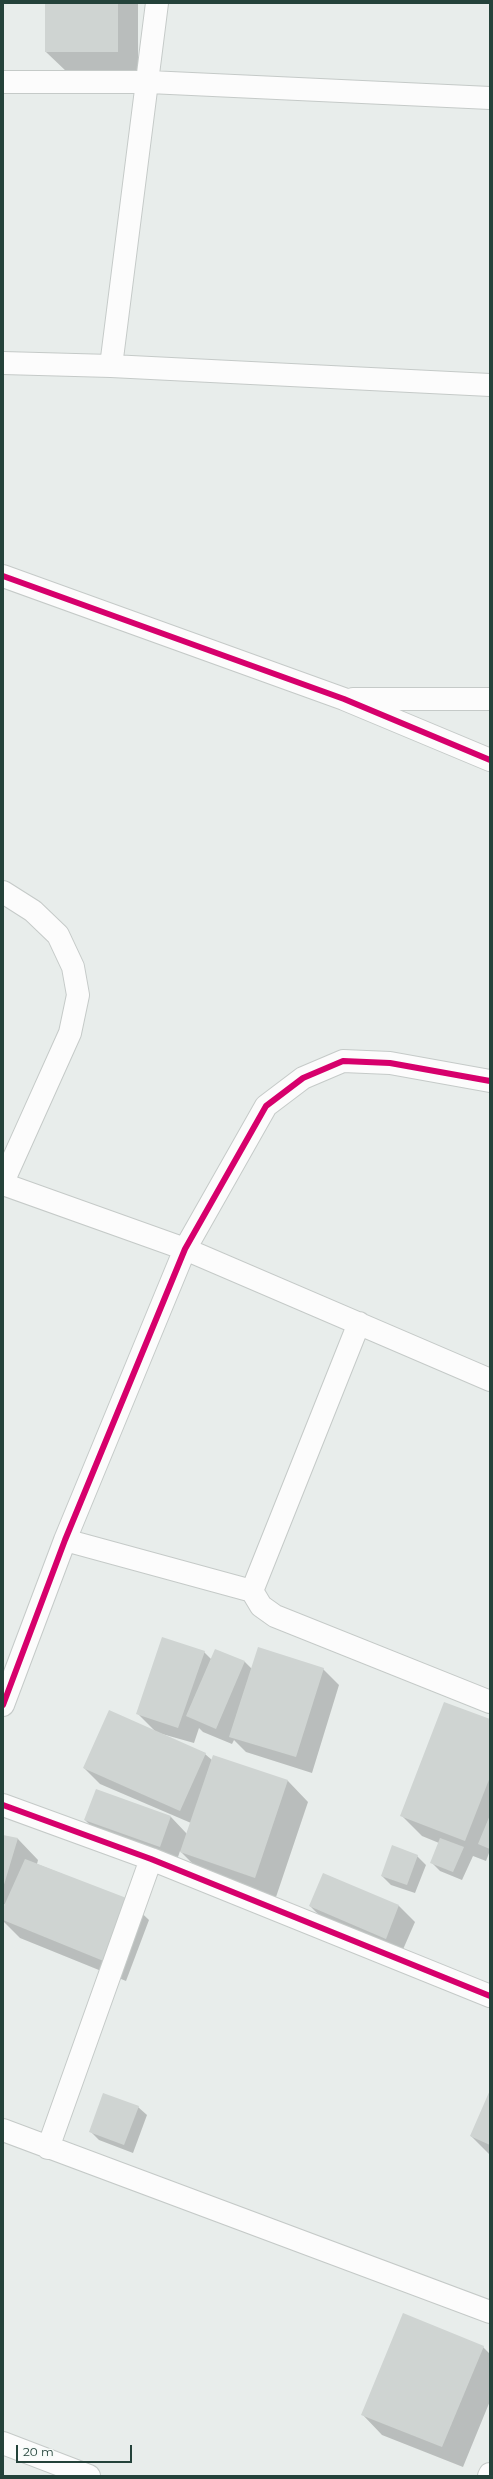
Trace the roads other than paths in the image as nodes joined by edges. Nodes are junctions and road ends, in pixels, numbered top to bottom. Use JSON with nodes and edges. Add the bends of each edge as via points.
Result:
{"nodes":[{"id":1,"x":157,"y":3,"type":"edge"},
{"id":2,"x":3,"y":82,"type":"edge"},
{"id":3,"x":149,"y":82,"type":"junction"},
{"id":4,"x":490,"y":98,"type":"edge"},
{"id":5,"x":3,"y":363,"type":"edge"},
{"id":6,"x":111,"y":366,"type":"junction"},
{"id":7,"x":490,"y":385,"type":"edge"},
{"id":8,"x":3,"y":576,"type":"edge"},
{"id":9,"x":344,"y":699,"type":"junction"},
{"id":10,"x":490,"y":699,"type":"edge"},
{"id":11,"x":490,"y":760,"type":"edge"},
{"id":12,"x":3,"y":892,"type":"edge"},
{"id":13,"x":490,"y":1081,"type":"edge"},
{"id":14,"x":3,"y":1183,"type":"edge"},
{"id":15,"x":185,"y":1249,"type":"junction"},
{"id":16,"x":359,"y":1323,"type":"junction"},
{"id":17,"x":490,"y":1380,"type":"edge"},
{"id":18,"x":65,"y":1540,"type":"junction"},
{"id":19,"x":252,"y":1591,"type":"junction"},
{"id":20,"x":490,"y":1702,"type":"edge"},
{"id":21,"x":3,"y":1705,"type":"edge"},
{"id":22,"x":3,"y":1805,"type":"edge"},
{"id":23,"x":151,"y":1859,"type":"junction"},
{"id":24,"x":490,"y":1996,"type":"edge"},
{"id":25,"x":3,"y":2130,"type":"edge"},
{"id":26,"x":48,"y":2148,"type":"junction"},
{"id":27,"x":490,"y":2312,"type":"edge"},
{"id":28,"x":3,"y":2443,"type":"edge"},
{"id":29,"x":89,"y":2476,"type":"edge"}],
"edges":[{"from":1,"to":3,"type":"street"},
{"from":2,"to":3,"type":"street"},
{"from":3,"to":4,"type":"street"},
{"from":3,"to":6,"type":"street"},
{"from":5,"to":6,"type":"street"},
{"from":6,"to":7,"type":"street"},
{"from":8,"to":9,"type":"street"},
{"from":9,"to":10,"type":"street"},
{"from":9,"to":11,"type":"street"},
{"from":12,"to":14,"type":"street","via":[[33,911],[58,935],[73,967],[78,995],[70,1032]]},
{"from":13,"to":15,"type":"street","via":[[390,1063],[343,1062],[303,1078],[266,1106]]},
{"from":14,"to":15,"type":"street"},
{"from":15,"to":16,"type":"street"},
{"from":15,"to":18,"type":"street"},
{"from":16,"to":17,"type":"street"},
{"from":16,"to":19,"type":"street"},
{"from":18,"to":19,"type":"street"},
{"from":18,"to":21,"type":"street"},
{"from":19,"to":20,"type":"street","via":[[261,1606],[275,1616]]},
{"from":22,"to":23,"type":"street"},
{"from":23,"to":24,"type":"street"},
{"from":23,"to":26,"type":"street"},
{"from":25,"to":26,"type":"street"},
{"from":26,"to":27,"type":"street"},
{"from":28,"to":29,"type":"street"}]}
